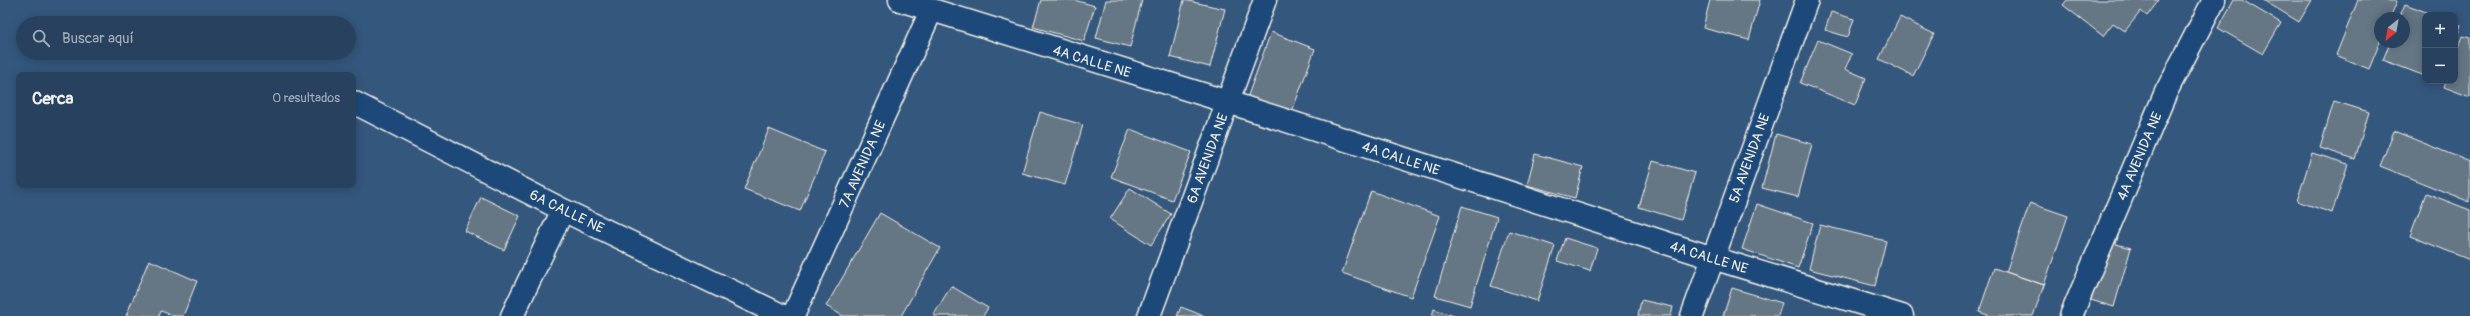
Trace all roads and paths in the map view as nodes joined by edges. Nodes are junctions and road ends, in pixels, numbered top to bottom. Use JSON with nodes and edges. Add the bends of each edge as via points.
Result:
{"nodes":[{"id":1,"x":900,"y":0,"type":"edge"},
{"id":2,"x":1265,"y":0,"type":"edge"},
{"id":3,"x":1807,"y":0,"type":"edge"},
{"id":4,"x":2214,"y":0,"type":"edge"},
{"id":5,"x":931,"y":11,"type":"junction"},
{"id":6,"x":1228,"y":102,"type":"junction"},
{"id":7,"x":356,"y":104,"type":"edge"},
{"id":8,"x":563,"y":210,"type":"junction"},
{"id":9,"x":1713,"y":258,"type":"junction"},
{"id":10,"x":512,"y":316,"type":"edge"},
{"id":11,"x":783,"y":316,"type":"edge"},
{"id":12,"x":793,"y":316,"type":"edge"},
{"id":13,"x":1149,"y":316,"type":"edge"},
{"id":14,"x":1692,"y":316,"type":"edge"},
{"id":15,"x":1902,"y":316,"type":"edge"},
{"id":16,"x":2071,"y":316,"type":"edge"}],
"edges":[{"from":1,"to":5,"type":"street","name":"4A CALLE NE"},
{"from":2,"to":6,"type":"street","name":"6A AVENIDA NE"},
{"from":3,"to":9,"type":"street","name":"5A AVENIDA NE"},
{"from":4,"to":16,"type":"street","name":"4A AVENIDA NE","via":[[2166,92]]},
{"from":5,"to":6,"type":"street","name":"4A CALLE NE"},
{"from":5,"to":12,"type":"street","name":"7A AVENIDA NE"},
{"from":6,"to":9,"type":"street","name":"4A CALLE NE"},
{"from":6,"to":13,"type":"street","name":"6A AVENIDA NE"},
{"from":7,"to":8,"type":"street","name":"6A CALLE NE"},
{"from":8,"to":10,"type":"street"},
{"from":8,"to":11,"type":"street","name":"6A CALLE NE"},
{"from":9,"to":14,"type":"street","name":"5A AVENIDA NE"},
{"from":9,"to":15,"type":"street","name":"4A CALLE NE"}]}
